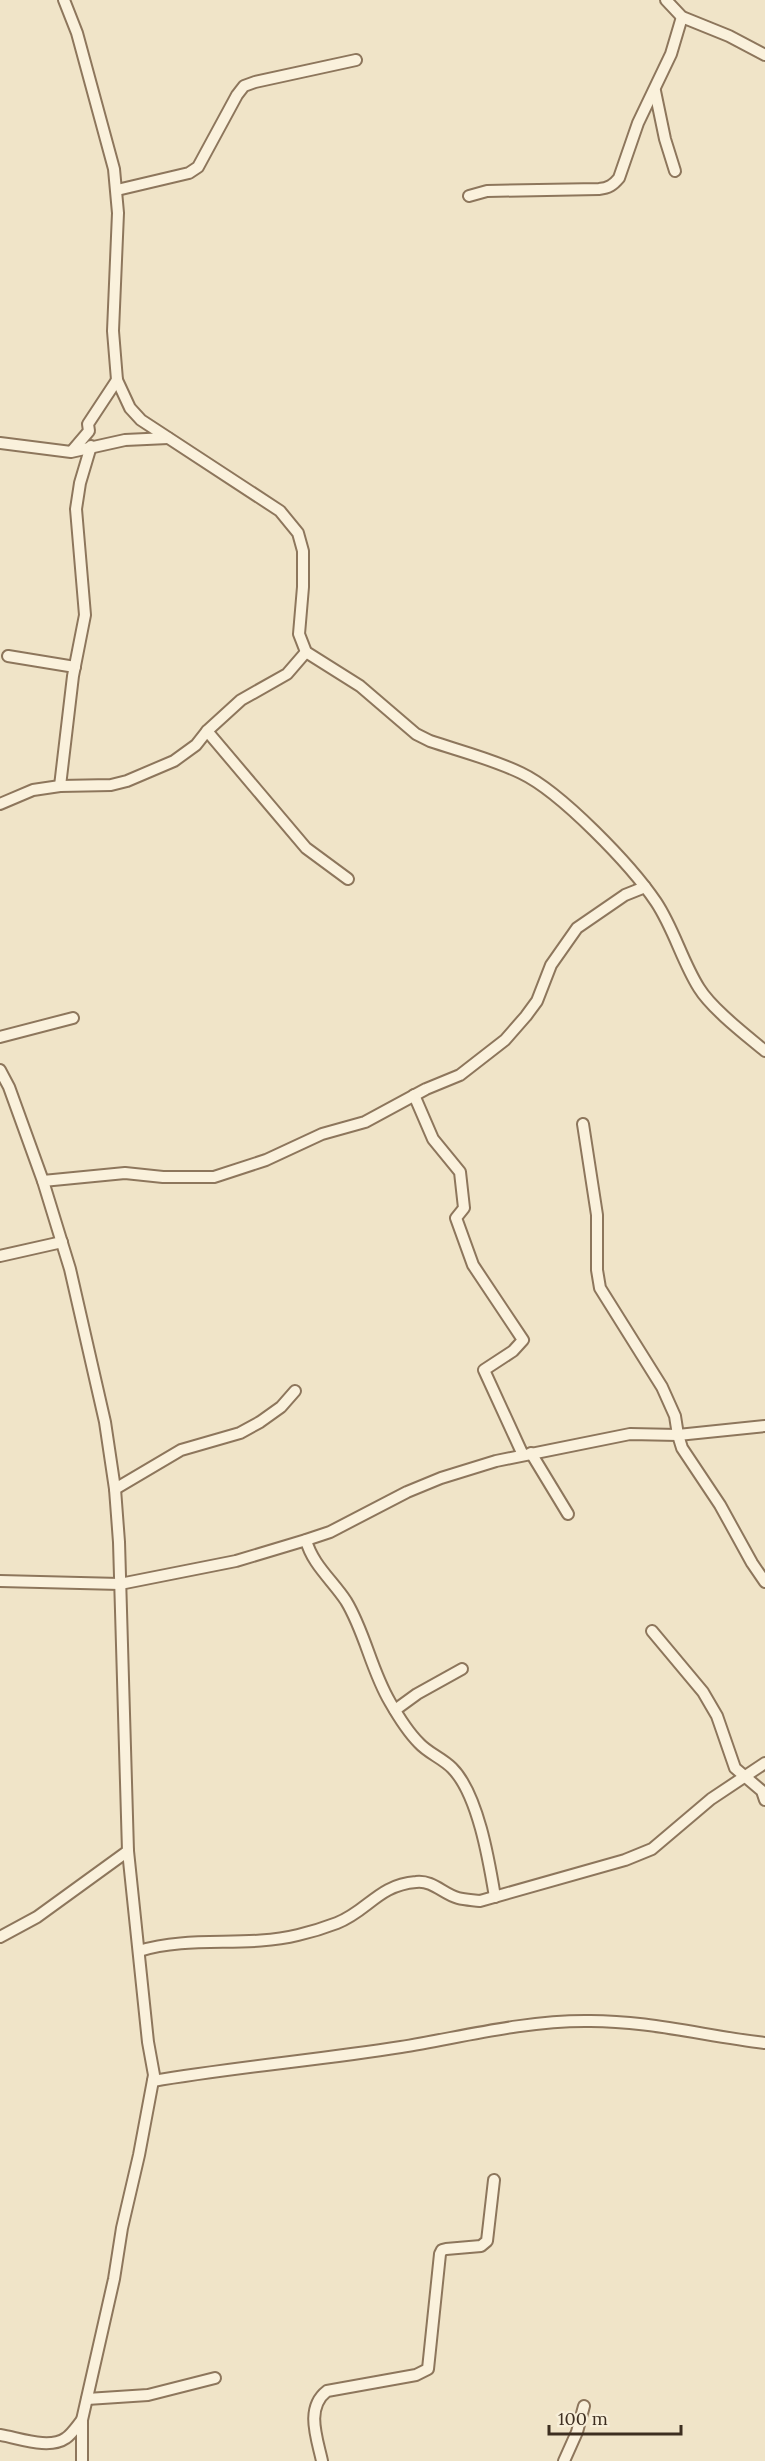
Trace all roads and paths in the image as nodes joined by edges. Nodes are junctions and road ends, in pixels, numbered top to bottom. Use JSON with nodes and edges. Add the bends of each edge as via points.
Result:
{"nodes":[{"id":1,"x":64,"y":0,"type":"edge"},
{"id":2,"x":666,"y":0,"type":"edge"},
{"id":3,"x":682,"y":17,"type":"junction"},
{"id":4,"x":765,"y":55,"type":"edge"},
{"id":5,"x":356,"y":60,"type":"dead end"},
{"id":6,"x":655,"y":91,"type":"junction"},
{"id":7,"x":675,"y":171,"type":"dead end"},
{"id":8,"x":117,"y":190,"type":"junction"},
{"id":9,"x":469,"y":196,"type":"dead end"},
{"id":10,"x":117,"y":380,"type":"junction"},
{"id":11,"x":168,"y":438,"type":"junction"},
{"id":12,"x":0,"y":442,"type":"edge"},
{"id":13,"x":91,"y":446,"type":"junction"},
{"id":14,"x":72,"y":452,"type":"junction"},
{"id":15,"x":306,"y":652,"type":"junction"},
{"id":16,"x":8,"y":656,"type":"dead end"},
{"id":17,"x":75,"y":667,"type":"junction"},
{"id":18,"x":207,"y":731,"type":"junction"},
{"id":19,"x":60,"y":786,"type":"junction"},
{"id":20,"x":0,"y":804,"type":"edge"},
{"id":21,"x":348,"y":879,"type":"dead end"},
{"id":22,"x":645,"y":886,"type":"junction"},
{"id":23,"x":73,"y":1018,"type":"dead end"},
{"id":24,"x":0,"y":1037,"type":"edge"},
{"id":25,"x":765,"y":1051,"type":"edge"},
{"id":26,"x":0,"y":1070,"type":"edge"},
{"id":27,"x":414,"y":1095,"type":"junction"},
{"id":28,"x":583,"y":1125,"type":"dead end"},
{"id":29,"x":43,"y":1181,"type":"junction"},
{"id":30,"x":62,"y":1242,"type":"junction"},
{"id":31,"x":0,"y":1256,"type":"edge"},
{"id":32,"x":295,"y":1391,"type":"dead end"},
{"id":33,"x":765,"y":1426,"type":"edge"},
{"id":34,"x":678,"y":1436,"type":"junction"},
{"id":35,"x":527,"y":1454,"type":"junction"},
{"id":36,"x":115,"y":1489,"type":"junction"},
{"id":37,"x":568,"y":1514,"type":"dead end"},
{"id":38,"x":306,"y":1540,"type":"junction"},
{"id":39,"x":0,"y":1581,"type":"edge"},
{"id":40,"x":765,"y":1582,"type":"edge"},
{"id":41,"x":120,"y":1584,"type":"junction"},
{"id":42,"x":652,"y":1631,"type":"dead end"},
{"id":43,"x":462,"y":1669,"type":"dead end"},
{"id":44,"x":395,"y":1710,"type":"junction"},
{"id":45,"x":765,"y":1763,"type":"edge"},
{"id":46,"x":745,"y":1776,"type":"junction"},
{"id":47,"x":765,"y":1800,"type":"edge"},
{"id":48,"x":128,"y":1851,"type":"junction"},
{"id":49,"x":495,"y":1897,"type":"junction"},
{"id":50,"x":0,"y":1937,"type":"edge"},
{"id":51,"x":139,"y":1951,"type":"junction"},
{"id":52,"x":765,"y":2043,"type":"edge"},
{"id":53,"x":153,"y":2081,"type":"junction"},
{"id":54,"x":494,"y":2180,"type":"dead end"},
{"id":55,"x":215,"y":2378,"type":"dead end"},
{"id":56,"x":87,"y":2399,"type":"junction"},
{"id":57,"x":584,"y":2406,"type":"dead end"},
{"id":58,"x":82,"y":2420,"type":"junction"},
{"id":59,"x":0,"y":2435,"type":"edge"},
{"id":60,"x":82,"y":2461,"type":"edge"},
{"id":61,"x":322,"y":2461,"type":"edge"},
{"id":62,"x":564,"y":2461,"type":"edge"}],
"edges":[{"from":1,"to":8,"type":"street","via":[[77,33]]},
{"from":2,"to":3,"type":"street"},
{"from":3,"to":4,"type":"street"},
{"from":3,"to":6,"type":"street"},
{"from":5,"to":8,"type":"street","via":[[244,86],[198,167],[189,173]]},
{"from":6,"to":7,"type":"street"},
{"from":6,"to":9,"type":"street","via":[[638,123],[619,178],[609,188],[487,191]]},
{"from":8,"to":10,"type":"street","via":[[113,331]]},
{"from":10,"to":11,"type":"street","via":[[130,408]]},
{"from":10,"to":14,"type":"street","via":[[88,424],[89,431]]},
{"from":11,"to":13,"type":"street"},
{"from":11,"to":15,"type":"street","via":[[290,520],[303,551],[300,634]]},
{"from":12,"to":14,"type":"street"},
{"from":13,"to":14,"type":"street"},
{"from":13,"to":17,"type":"street","via":[[76,509],[85,615]]},
{"from":15,"to":18,"type":"street","via":[[287,674],[241,700]]},
{"from":15,"to":22,"type":"street","via":[[360,686],[416,734],[543,785]]},
{"from":16,"to":17,"type":"street"},
{"from":17,"to":19,"type":"street"},
{"from":18,"to":19,"type":"street","via":[[186,754],[127,781]]},
{"from":18,"to":21,"type":"street","via":[[306,848]]},
{"from":19,"to":20,"type":"street","via":[[33,790]]},
{"from":22,"to":25,"type":"street","via":[[669,924],[700,990]]},
{"from":22,"to":27,"type":"street","via":[[577,928],[550,965],[537,1000],[506,1040],[460,1076]]},
{"from":23,"to":24,"type":"street"},
{"from":26,"to":29,"type":"street"},
{"from":27,"to":29,"type":"street","via":[[364,1122],[322,1134],[266,1160],[213,1177],[125,1173]]},
{"from":27,"to":35,"type":"street","via":[[433,1139],[460,1172],[464,1208],[456,1218],[473,1265],[523,1340],[484,1370]]},
{"from":28,"to":34,"type":"street","via":[[597,1215],[600,1288],[662,1387],[675,1416]]},
{"from":29,"to":30,"type":"street"},
{"from":30,"to":31,"type":"street"},
{"from":30,"to":36,"type":"street","via":[[90,1347]]},
{"from":32,"to":36,"type":"street","via":[[281,1407],[240,1433],[182,1450]]},
{"from":33,"to":34,"type":"street"},
{"from":34,"to":35,"type":"street","via":[[630,1434]]},
{"from":34,"to":40,"type":"street"},
{"from":35,"to":37,"type":"street"},
{"from":35,"to":38,"type":"street","via":[[441,1478]]},
{"from":36,"to":41,"type":"street"},
{"from":38,"to":41,"type":"street","via":[[236,1561]]},
{"from":38,"to":44,"type":"street","via":[[315,1560],[346,1602]]},
{"from":39,"to":41,"type":"street"},
{"from":41,"to":48,"type":"street"},
{"from":42,"to":46,"type":"street","via":[[704,1692],[735,1768]]},
{"from":43,"to":44,"type":"street"},
{"from":44,"to":49,"type":"street","via":[[419,1743],[451,1767],[463,1783],[483,1839]]},
{"from":45,"to":46,"type":"street"},
{"from":46,"to":47,"type":"street","via":[[762,1791]]},
{"from":46,"to":49,"type":"street","via":[[711,1799],[652,1850]]},
{"from":48,"to":50,"type":"street","via":[[37,1917]]},
{"from":48,"to":51,"type":"street"},
{"from":49,"to":51,"type":"street","via":[[480,1901],[455,1898],[429,1883],[417,1882],[376,1895],[360,1911],[339,1922],[297,1936],[197,1941]]},
{"from":51,"to":53,"type":"street"},
{"from":52,"to":53,"type":"street","via":[[662,2026],[584,2020]]},
{"from":53,"to":56,"type":"street"},
{"from":54,"to":61,"type":"street","via":[[487,2241],[481,2246],[446,2248],[440,2254],[428,2369],[416,2375],[327,2391],[319,2397],[314,2420]]},
{"from":55,"to":56,"type":"street","via":[[148,2396]]},
{"from":56,"to":58,"type":"street"},
{"from":57,"to":62,"type":"street","via":[[578,2432]]},
{"from":58,"to":59,"type":"street","via":[[68,2438],[48,2444]]},
{"from":58,"to":60,"type":"street"}]}
